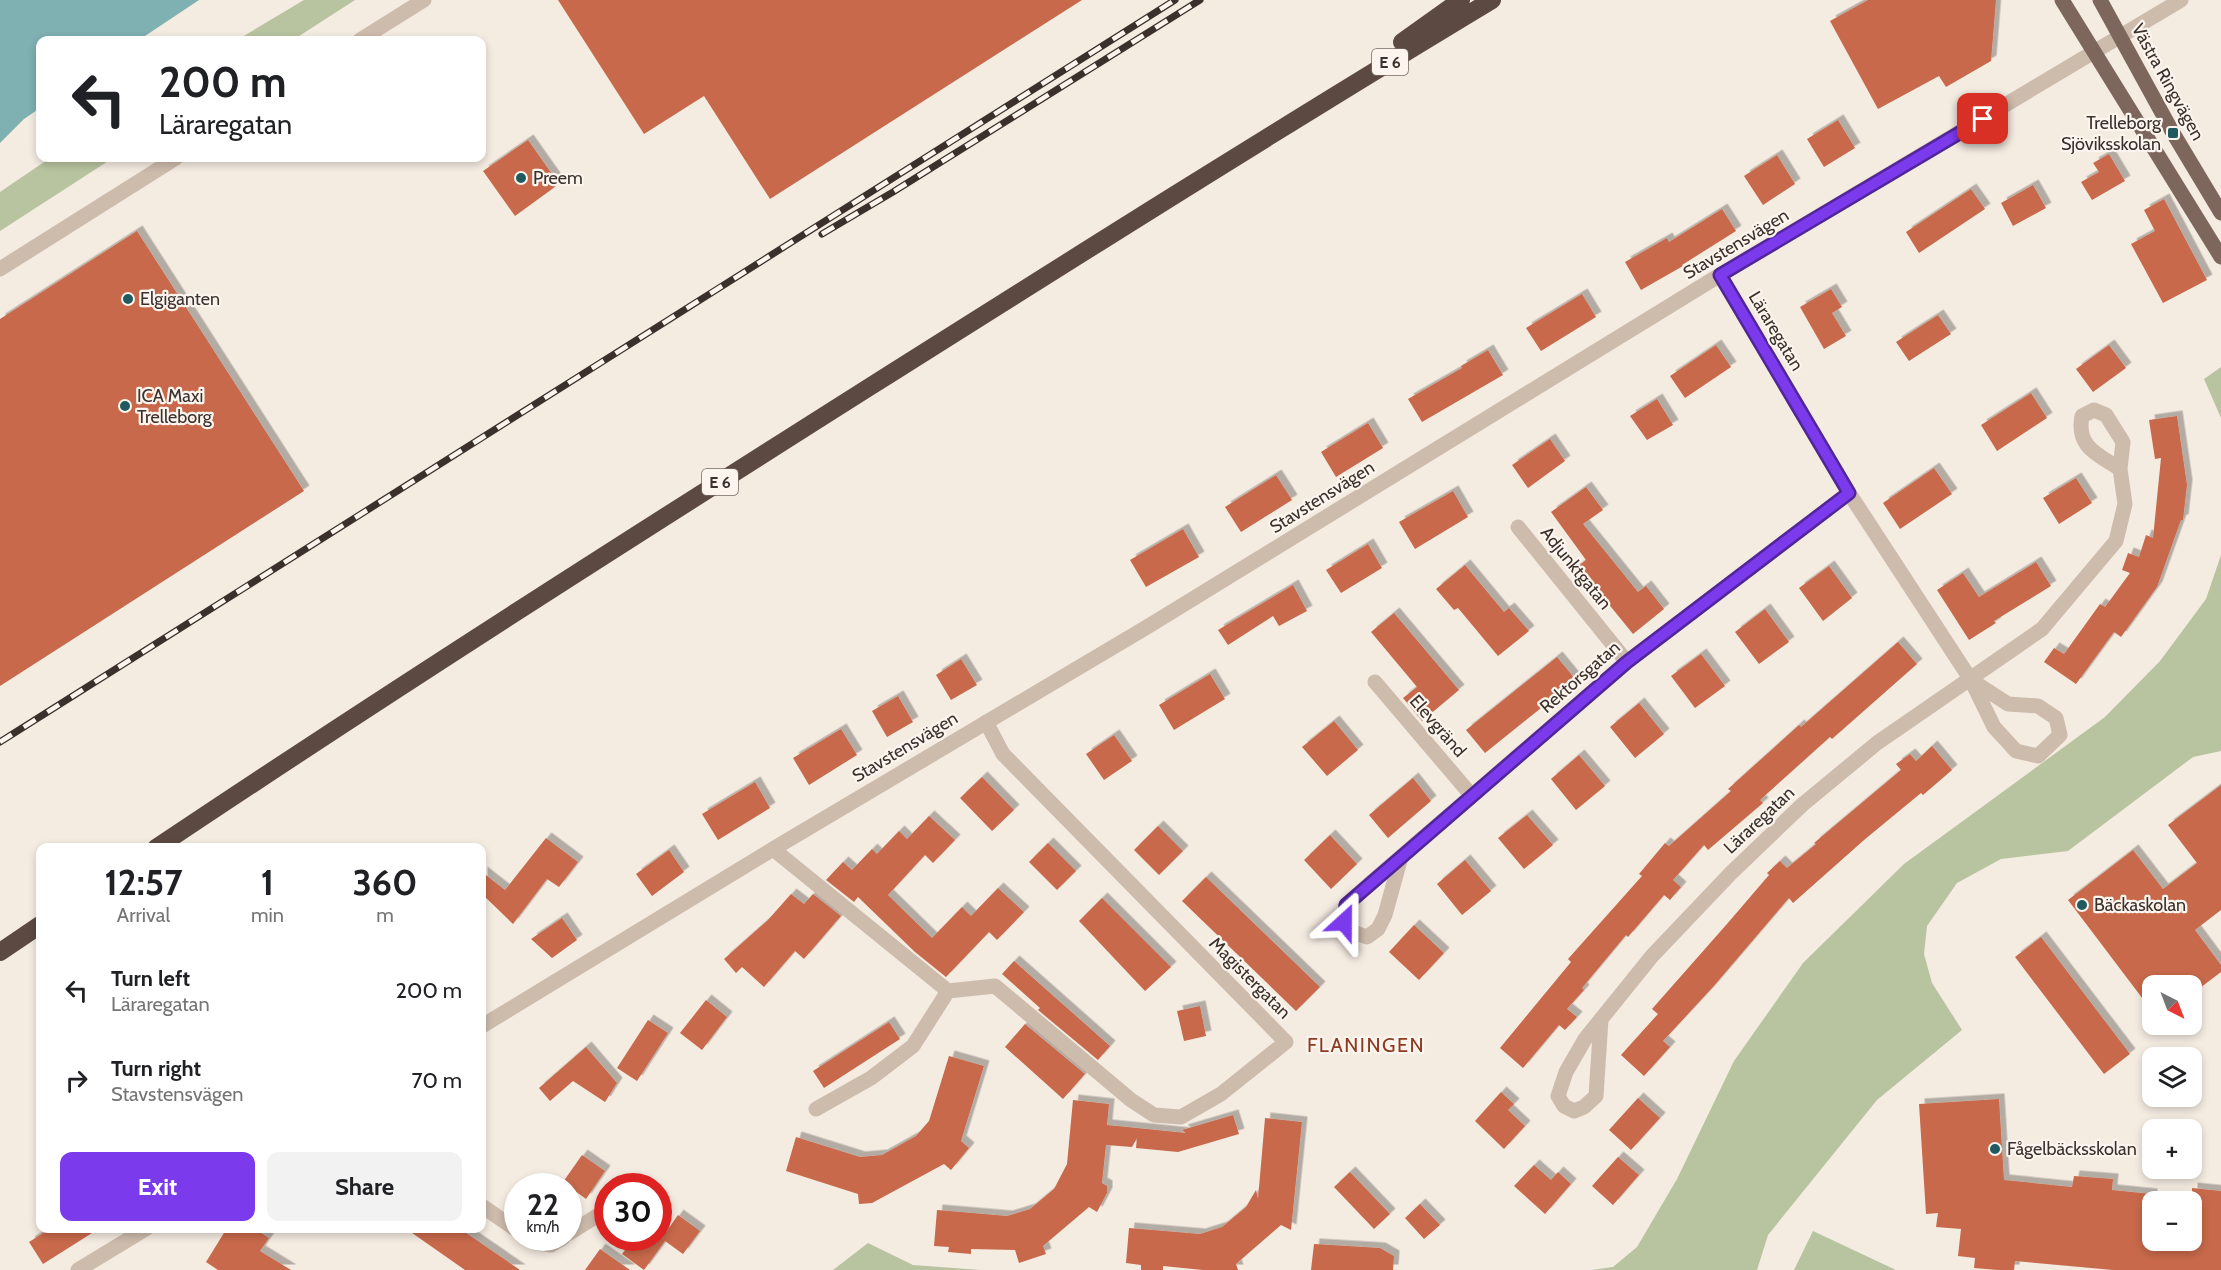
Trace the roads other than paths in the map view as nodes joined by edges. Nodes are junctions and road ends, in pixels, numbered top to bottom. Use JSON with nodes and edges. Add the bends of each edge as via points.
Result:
{"nodes":[{"id":1,"x":424,"y":0,"type":"edge"},
{"id":2,"x":1461,"y":0,"type":"edge"},
{"id":3,"x":1492,"y":0,"type":"edge"},
{"id":4,"x":2062,"y":0,"type":"edge"},
{"id":5,"x":2100,"y":0,"type":"edge"},
{"id":6,"x":2181,"y":0,"type":"edge"},
{"id":7,"x":366,"y":36,"type":"edge"},
{"id":8,"x":2121,"y":37,"type":"junction"},
{"id":9,"x":2094,"y":53,"type":"junction"},
{"id":10,"x":1288,"y":123,"type":"junction"},
{"id":11,"x":170,"y":162,"type":"edge"},
{"id":12,"x":2221,"y":213,"type":"edge"},
{"id":13,"x":2221,"y":257,"type":"edge"},
{"id":14,"x":0,"y":269,"type":"edge"},
{"id":15,"x":1720,"y":275,"type":"junction"},
{"id":16,"x":2120,"y":469,"type":"dead end"},
{"id":17,"x":1849,"y":493,"type":"junction"},
{"id":18,"x":1518,"y":527,"type":"dead end"},
{"id":19,"x":1627,"y":662,"type":"junction"},
{"id":20,"x":1971,"y":680,"type":"junction"},
{"id":21,"x":1375,"y":682,"type":"dead end"},
{"id":22,"x":986,"y":722,"type":"junction"},
{"id":23,"x":1472,"y":796,"type":"junction"},
{"id":24,"x":164,"y":843,"type":"edge"},
{"id":25,"x":773,"y":849,"type":"junction"},
{"id":26,"x":1401,"y":856,"type":"junction"},
{"id":27,"x":36,"y":928,"type":"edge"},
{"id":28,"x":0,"y":952,"type":"edge"},
{"id":29,"x":948,"y":991,"type":"junction"},
{"id":30,"x":1601,"y":1019,"type":"junction"},
{"id":31,"x":486,"y":1024,"type":"edge"},
{"id":32,"x":816,"y":1108,"type":"dead end"},
{"id":33,"x":486,"y":1209,"type":"edge"},
{"id":34,"x":504,"y":1221,"type":"edge"},
{"id":35,"x":139,"y":1233,"type":"edge"},
{"id":36,"x":78,"y":1270,"type":"edge"}],
"edges":[{"from":1,"to":7,"type":"street"},
{"from":2,"to":10,"type":"highway","number":"E 6"},
{"from":3,"to":10,"type":"highway","number":"E 6"},
{"from":4,"to":9,"type":"main road"},
{"from":5,"to":8,"type":"main road","name":"Västra Ringvägen"},
{"from":6,"to":8,"type":"street","name":"Stavstensvägen"},
{"from":8,"to":9,"type":"street","name":"Stavstensvägen"},
{"from":8,"to":12,"type":"main road","name":"Västra Ringvägen"},
{"from":9,"to":13,"type":"main road"},
{"from":9,"to":15,"type":"street","name":"Stavstensvägen"},
{"from":10,"to":24,"type":"highway","number":"E 6","via":[[669,514]]},
{"from":11,"to":14,"type":"street"},
{"from":15,"to":17,"type":"street","name":"Läraregatan"},
{"from":15,"to":22,"type":"street","name":"Stavstensvägen","via":[[1158,621]]},
{"from":16,"to":20,"type":"street","via":[[2125,504],[2116,541],[2042,629]]},
{"from":17,"to":19,"type":"street","name":"Rektorsgatan"},
{"from":17,"to":20,"type":"street","name":"Läraregatan"},
{"from":18,"to":19,"type":"street","name":"Adjunktgatan"},
{"from":19,"to":23,"type":"street","name":"Rektorsgatan"},
{"from":20,"to":20,"type":"street","name":"Läraregatan","via":[[1994,727],[2016,751],[2038,756],[2060,735],[2056,718],[2038,706],[2008,704]]},
{"from":20,"to":30,"type":"street","name":"Läraregatan","via":[[1877,743],[1802,805],[1652,956]]},
{"from":21,"to":23,"type":"street","name":"Elevgränd"},
{"from":22,"to":25,"type":"street","name":"Stavstensvägen"},
{"from":22,"to":29,"type":"street","name":"Magistergatan","via":[[1003,754],[1286,1042],[1221,1094],[1181,1117],[1154,1115],[995,986]]},
{"from":23,"to":26,"type":"street","name":"Rektorsgatan"},
{"from":25,"to":29,"type":"street"},
{"from":25,"to":31,"type":"street","name":"Stavstensvägen"},
{"from":26,"to":26,"type":"street","name":"Rektorsgatan","via":[[1346,905],[1344,922],[1353,932],[1367,937],[1378,929]]},
{"from":27,"to":28,"type":"highway"},
{"from":29,"to":32,"type":"street","via":[[913,1046],[871,1078]]},
{"from":30,"to":30,"type":"street","name":"Läraregatan","via":[[1566,1072],[1558,1096],[1564,1106],[1574,1111],[1596,1096]]},
{"from":33,"to":34,"type":"street"},
{"from":35,"to":36,"type":"street"}]}
